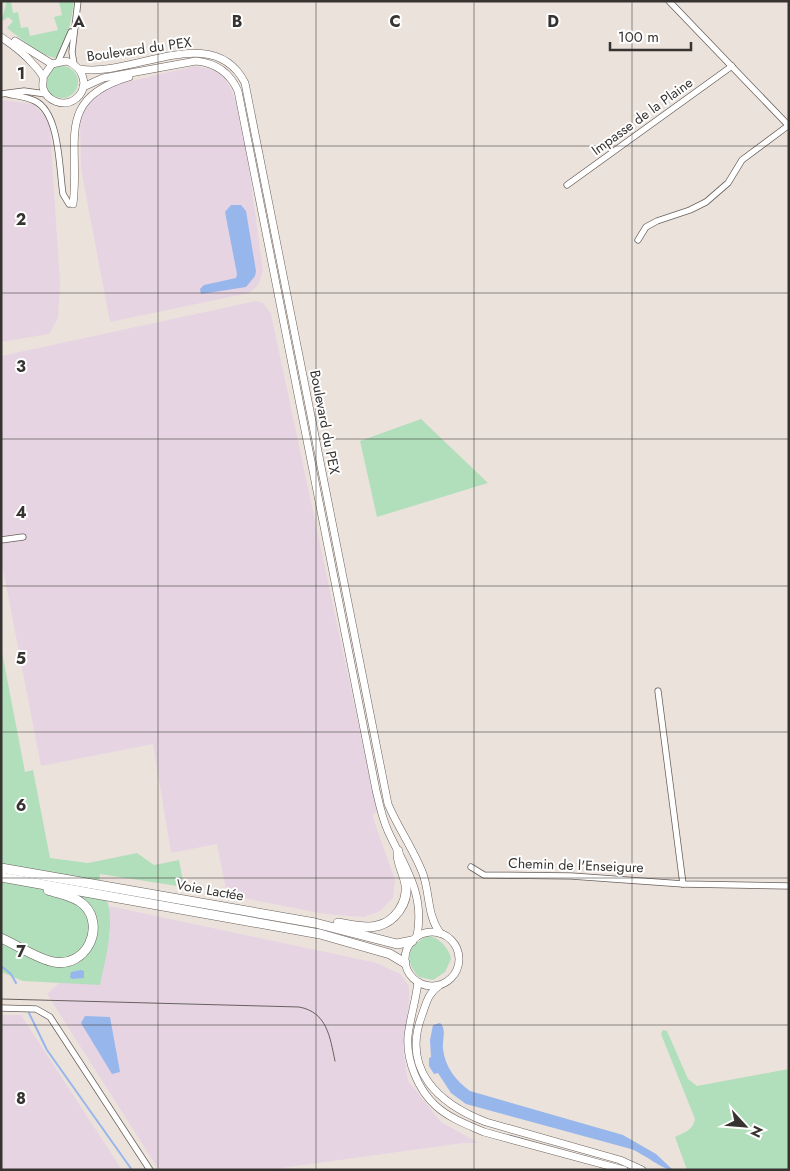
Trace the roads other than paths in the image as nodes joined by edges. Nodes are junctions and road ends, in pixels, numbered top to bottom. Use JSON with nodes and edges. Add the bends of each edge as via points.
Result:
{"nodes":[{"id":1,"x":78,"y":1,"type":"edge"},
{"id":2,"x":669,"y":1,"type":"edge"},
{"id":3,"x":74,"y":26,"type":"junction"},
{"id":4,"x":1,"y":32,"type":"edge"},
{"id":5,"x":1,"y":37,"type":"edge"},
{"id":6,"x":55,"y":63,"type":"junction"},
{"id":7,"x":732,"y":66,"type":"junction"},
{"id":8,"x":77,"y":67,"type":"junction"},
{"id":9,"x":151,"y":70,"type":"junction"},
{"id":10,"x":43,"y":77,"type":"junction"},
{"id":11,"x":83,"y":87,"type":"junction"},
{"id":12,"x":1,"y":94,"type":"edge"},
{"id":13,"x":8,"y":94,"type":"junction"},
{"id":14,"x":46,"y":94,"type":"junction"},
{"id":15,"x":789,"y":125,"type":"edge"},
{"id":16,"x":567,"y":185,"type":"dead end"},
{"id":17,"x":71,"y":204,"type":"joint"},
{"id":18,"x":638,"y":240,"type":"dead end"},
{"id":19,"x":23,"y":537,"type":"dead end"},
{"id":20,"x":1,"y":540,"type":"edge"},
{"id":21,"x":658,"y":691,"type":"dead end"},
{"id":22,"x":398,"y":851,"type":"junction"},
{"id":23,"x":471,"y":867,"type":"dead end"},
{"id":24,"x":1,"y":868,"type":"edge"},
{"id":25,"x":1,"y":877,"type":"edge"},
{"id":26,"x":36,"y":883,"type":"junction"},
{"id":27,"x":683,"y":884,"type":"junction"},
{"id":28,"x":789,"y":886,"type":"edge"},
{"id":29,"x":275,"y":915,"type":"junction"},
{"id":30,"x":440,"y":933,"type":"junction"},
{"id":31,"x":1,"y":938,"type":"edge"},
{"id":32,"x":414,"y":939,"type":"junction"},
{"id":33,"x":405,"y":963,"type":"junction"},
{"id":34,"x":418,"y":982,"type":"junction"},
{"id":35,"x":438,"y":986,"type":"junction"},
{"id":36,"x":1,"y":1008,"type":"edge"},
{"id":37,"x":150,"y":1170,"type":"edge"},
{"id":38,"x":624,"y":1170,"type":"edge"},
{"id":39,"x":642,"y":1170,"type":"edge"}],
"edges":[{"from":1,"to":3,"type":"street"},
{"from":2,"to":7,"type":"street"},
{"from":3,"to":6,"type":"street"},
{"from":3,"to":8,"type":"street","via":[[72,52]]},
{"from":4,"to":6,"type":"main road","via":[[40,58]]},
{"from":5,"to":10,"type":"main road","via":[[25,55]]},
{"from":6,"to":8,"type":"main road"},
{"from":6,"to":10,"type":"main road"},
{"from":7,"to":15,"type":"street"},
{"from":7,"to":16,"type":"street","name":"Impasse de la Plaine"},
{"from":8,"to":11,"type":"main road","via":[[83,78]]},
{"from":8,"to":30,"type":"main road","name":"Boulevard du PEX","via":[[105,69],[200,52],[223,59],[245,83],[384,788],[393,816],[423,876],[432,920]]},
{"from":9,"to":11,"type":"main road","name":"Boulevard du PEX","via":[[95,80]]},
{"from":9,"to":17,"type":"main road","via":[[110,83],[84,102],[76,124]]},
{"from":9,"to":22,"type":"main road","name":"Boulevard du PEX","via":[[186,62],[209,63],[231,78],[240,100],[376,790],[387,829]]},
{"from":10,"to":14,"type":"main road","via":[[42,86]]},
{"from":11,"to":14,"type":"main road","via":[[74,99],[65,103],[55,102]]},
{"from":12,"to":13,"type":"street"},
{"from":13,"to":14,"type":"street","via":[[24,91]]},
{"from":13,"to":17,"type":"street","via":[[35,101],[49,112],[54,125],[63,194]]},
{"from":15,"to":18,"type":"street","via":[[742,160],[728,183],[706,202],[656,221],[646,227]]},
{"from":19,"to":20,"type":"street"},
{"from":21,"to":27,"type":"street"},
{"from":22,"to":29,"type":"highway","via":[[406,891],[403,904],[389,921],[365,927]]},
{"from":22,"to":32,"type":"main road","name":"Boulevard du PEX","via":[[408,868],[418,902]]},
{"from":23,"to":27,"type":"street","name":"Chemin de l'Enseigure","via":[[484,875],[571,876]]},
{"from":24,"to":29,"type":"highway","name":"Voie Lactée"},
{"from":25,"to":26,"type":"highway","name":"Voie Lactée"},
{"from":26,"to":31,"type":"highway","via":[[38,888],[68,896],[83,904],[91,914],[94,929],[88,949],[70,961],[53,962]]},
{"from":26,"to":33,"type":"highway","name":"Voie Lactée","via":[[339,939],[390,954]]},
{"from":27,"to":28,"type":"street","name":"Chemin de l'Enseigure"},
{"from":29,"to":32,"type":"highway","name":"Voie Lactée","via":[[397,944]]},
{"from":30,"to":32,"type":"main road","via":[[432,931]]},
{"from":30,"to":35,"type":"main road","via":[[454,942],[460,958],[455,974]]},
{"from":32,"to":33,"type":"main road","via":[[405,955]]},
{"from":33,"to":34,"type":"main road"},
{"from":34,"to":35,"type":"main road"},
{"from":34,"to":38,"type":"main road","via":[[408,1052],[421,1088],[436,1106],[484,1132]]},
{"from":35,"to":39,"type":"main road","via":[[428,997],[416,1040],[419,1063],[427,1082],[441,1098],[465,1114],[486,1122],[620,1160]]},
{"from":36,"to":37,"type":"street","via":[[36,1009],[50,1017]]}]}
